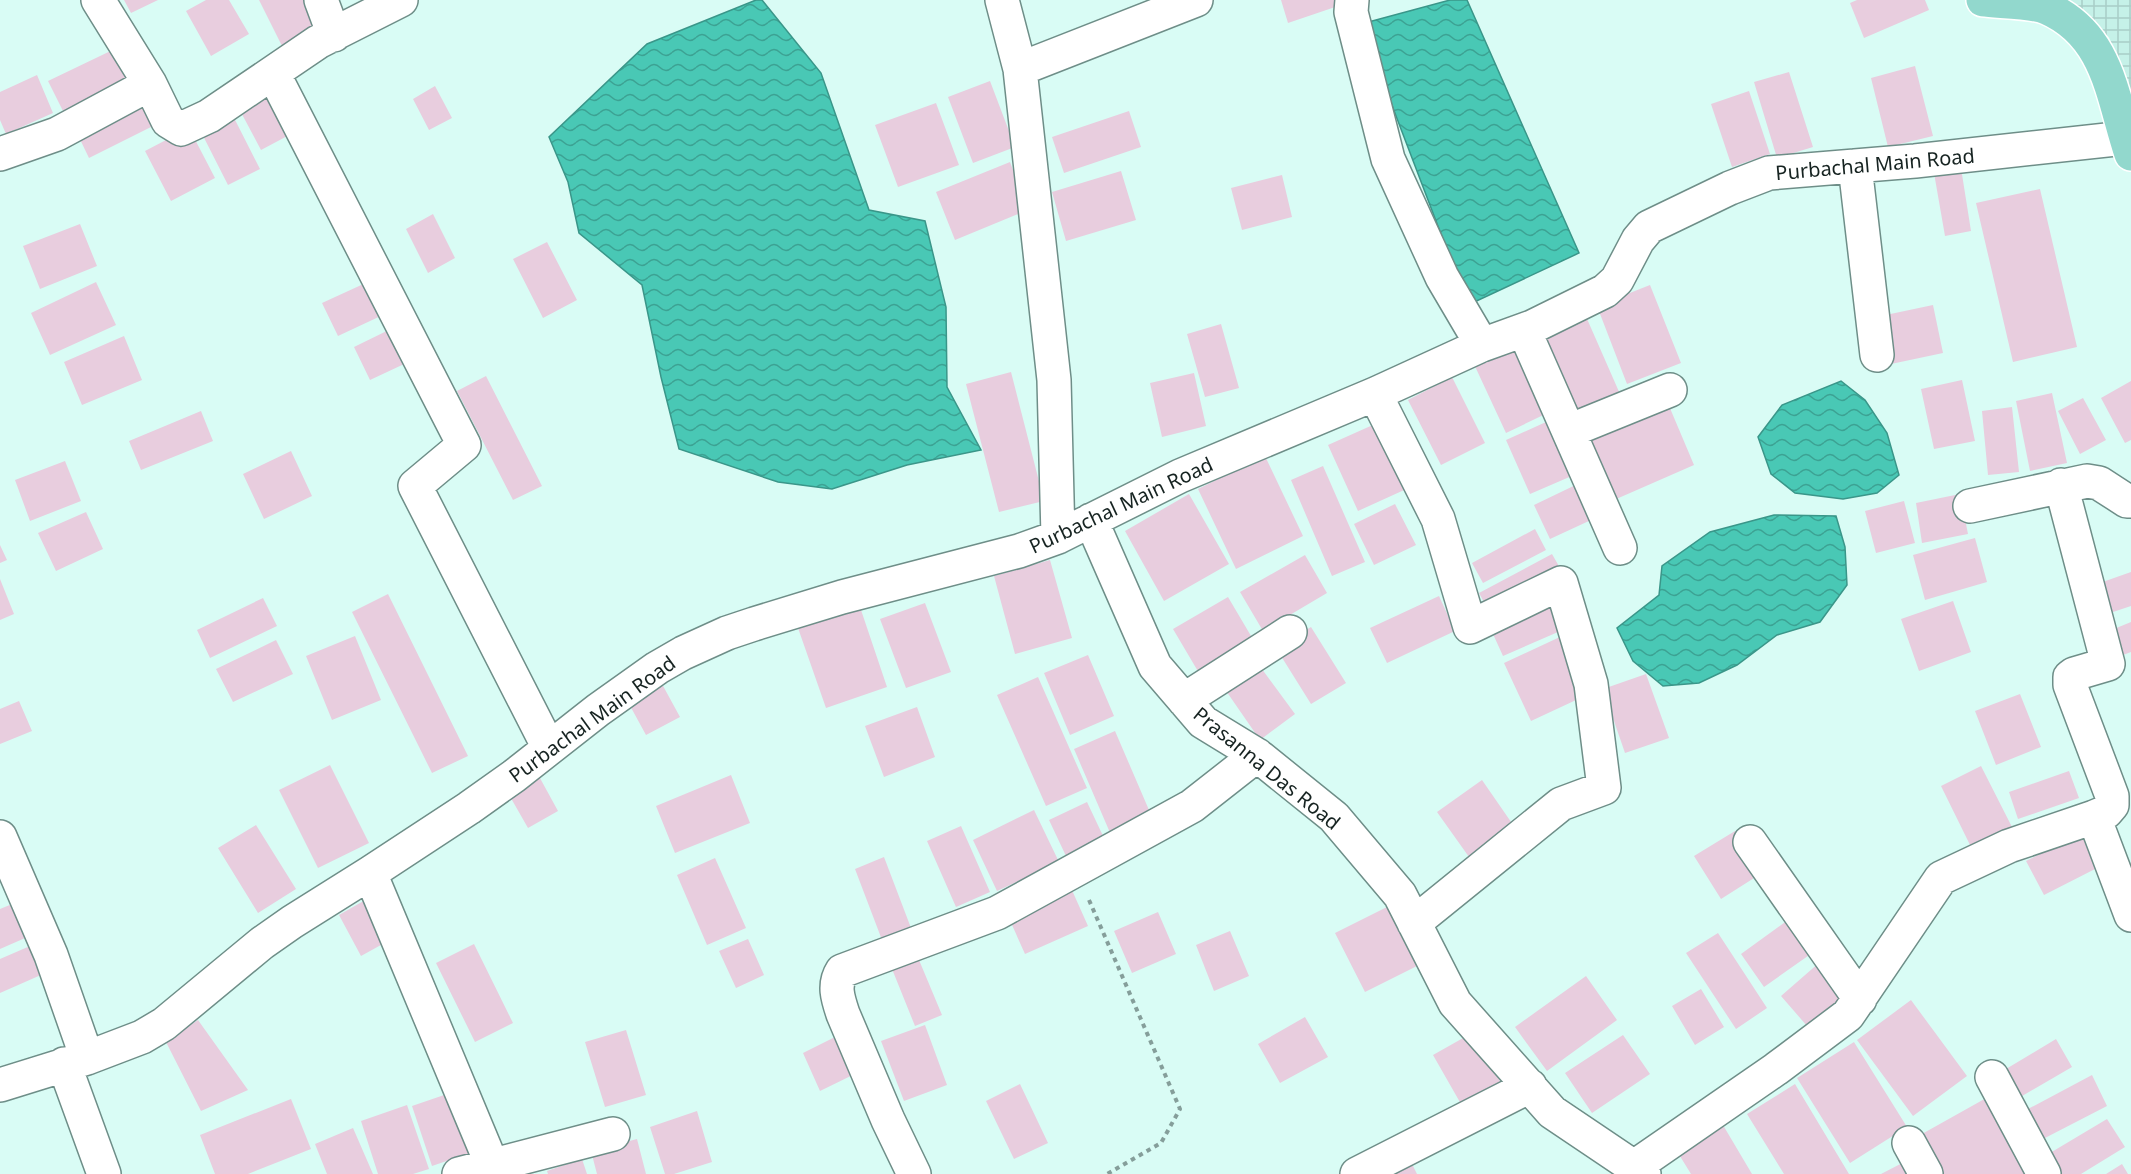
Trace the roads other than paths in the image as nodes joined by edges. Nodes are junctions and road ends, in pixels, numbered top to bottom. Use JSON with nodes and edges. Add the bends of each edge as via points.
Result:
{"nodes":[{"id":1,"x":98,"y":0,"type":"edge"},
{"id":2,"x":321,"y":0,"type":"edge"},
{"id":3,"x":401,"y":0,"type":"edge"},
{"id":4,"x":1002,"y":0,"type":"edge"},
{"id":5,"x":1196,"y":0,"type":"edge"},
{"id":6,"x":1352,"y":0,"type":"edge"},
{"id":7,"x":1983,"y":0,"type":"edge"},
{"id":8,"x":2072,"y":10,"type":"edge"},
{"id":9,"x":334,"y":34,"type":"junction"},
{"id":10,"x":1020,"y":69,"type":"junction"},
{"id":11,"x":273,"y":73,"type":"junction"},
{"id":12,"x":150,"y":84,"type":"junction"},
{"id":13,"x":2121,"y":85,"type":"edge"},
{"id":14,"x":2128,"y":146,"type":"edge"},
{"id":15,"x":0,"y":154,"type":"edge"},
{"id":16,"x":1855,"y":166,"type":"junction"},
{"id":17,"x":1524,"y":330,"type":"junction"},
{"id":18,"x":1482,"y":345,"type":"junction"},
{"id":19,"x":1877,"y":354,"type":"dead end"},
{"id":20,"x":1671,"y":390,"type":"dead end"},
{"id":21,"x":1375,"y":394,"type":"junction"},
{"id":22,"x":1569,"y":431,"type":"junction"},
{"id":23,"x":2061,"y":485,"type":"junction"},
{"id":24,"x":2131,"y":501,"type":"edge"},
{"id":25,"x":1970,"y":506,"type":"dead end"},
{"id":26,"x":1091,"y":520,"type":"junction"},
{"id":27,"x":1058,"y":537,"type":"junction"},
{"id":28,"x":1620,"y":548,"type":"dead end"},
{"id":29,"x":1290,"y":632,"type":"dead end"},
{"id":30,"x":1184,"y":700,"type":"junction"},
{"id":31,"x":549,"y":748,"type":"junction"},
{"id":32,"x":1257,"y":756,"type":"junction"},
{"id":33,"x":2112,"y":807,"type":"edge"},
{"id":34,"x":0,"y":837,"type":"edge"},
{"id":35,"x":1750,"y":842,"type":"dead end"},
{"id":36,"x":370,"y":873,"type":"junction"},
{"id":37,"x":2131,"y":915,"type":"edge"},
{"id":38,"x":1414,"y":923,"type":"junction"},
{"id":39,"x":1860,"y":999,"type":"junction"},
{"id":40,"x":76,"y":1061,"type":"junction"},
{"id":41,"x":1992,"y":1077,"type":"dead end"},
{"id":42,"x":0,"y":1085,"type":"edge"},
{"id":43,"x":1530,"y":1086,"type":"junction"},
{"id":44,"x":613,"y":1134,"type":"dead end"},
{"id":45,"x":1909,"y":1143,"type":"dead end"},
{"id":46,"x":492,"y":1166,"type":"junction"},
{"id":47,"x":1639,"y":1170,"type":"edge"},
{"id":48,"x":104,"y":1174,"type":"edge"},
{"id":49,"x":459,"y":1174,"type":"edge"},
{"id":50,"x":914,"y":1174,"type":"edge"},
{"id":51,"x":1358,"y":1174,"type":"edge"},
{"id":52,"x":1926,"y":1174,"type":"edge"},
{"id":53,"x":2044,"y":1174,"type":"edge"}],
"edges":[{"from":1,"to":12,"type":"street"},
{"from":2,"to":9,"type":"street"},
{"from":3,"to":9,"type":"street"},
{"from":4,"to":10,"type":"street"},
{"from":5,"to":10,"type":"street"},
{"from":6,"to":18,"type":"street","via":[[1351,12],[1388,159],[1442,277]]},
{"from":7,"to":8,"type":"main road"},
{"from":8,"to":13,"type":"main road"},
{"from":9,"to":11,"type":"street"},
{"from":10,"to":27,"type":"street","via":[[1053,380]]},
{"from":11,"to":12,"type":"street","via":[[209,116],[181,129],[168,121]]},
{"from":11,"to":31,"type":"street","via":[[464,445],[415,486]]},
{"from":12,"to":15,"type":"street","via":[[57,134]]},
{"from":13,"to":14,"type":"main road"},
{"from":14,"to":16,"type":"street","name":"Purbachal Main Road"},
{"from":16,"to":17,"type":"street","name":"Purbachal Main Road","via":[[1769,173],[1649,228],[1638,240],[1617,280],[1605,291]]},
{"from":16,"to":19,"type":"street"},
{"from":17,"to":18,"type":"street","name":"Purbachal Main Road"},
{"from":17,"to":22,"type":"street"},
{"from":18,"to":21,"type":"street","name":"Purbachal Main Road"},
{"from":20,"to":22,"type":"street"},
{"from":21,"to":26,"type":"street","name":"Purbachal Main Road","via":[[1180,476]]},
{"from":21,"to":38,"type":"street","via":[[1438,519],[1470,627],[1561,583],[1591,684],[1604,788],[1562,804]]},
{"from":22,"to":28,"type":"street"},
{"from":23,"to":24,"type":"street","via":[[2099,483]]},
{"from":23,"to":25,"type":"street"},
{"from":23,"to":33,"type":"street","via":[[2108,664],[2074,674],[2070,685],[2112,796]]},
{"from":26,"to":27,"type":"street","name":"Purbachal Main Road"},
{"from":26,"to":30,"type":"street","name":"Prasanna Das Road","via":[[1155,666]]},
{"from":27,"to":31,"type":"street","name":"Purbachal Main Road","via":[[727,633],[668,661]]},
{"from":29,"to":30,"type":"street"},
{"from":30,"to":32,"type":"street","name":"Prasanna Das Road","via":[[1203,722]]},
{"from":31,"to":36,"type":"street","name":"Purbachal Main Road","via":[[505,783]]},
{"from":32,"to":38,"type":"street","name":"Prasanna Das Road","via":[[1334,817],[1400,895]]},
{"from":32,"to":50,"type":"street","via":[[1192,807],[997,913],[842,971],[837,978],[837,996],[843,1014]]},
{"from":33,"to":37,"type":"street"},
{"from":33,"to":39,"type":"street","via":[[2009,846],[1941,878]]},
{"from":34,"to":40,"type":"street","via":[[51,955]]},
{"from":35,"to":39,"type":"street"},
{"from":36,"to":40,"type":"street","name":"Purbachal Main Road","via":[[292,922],[164,1024],[142,1037]]},
{"from":36,"to":46,"type":"street"},
{"from":38,"to":43,"type":"street","name":"Prasanna Das Road","via":[[1455,1003]]},
{"from":39,"to":47,"type":"street","via":[[1848,1015]]},
{"from":40,"to":42,"type":"street","name":"Purbachal Main Road"},
{"from":40,"to":48,"type":"street"},
{"from":41,"to":53,"type":"street"},
{"from":43,"to":47,"type":"street","name":"Prasanna Das Road","via":[[1552,1112]]},
{"from":43,"to":51,"type":"street"},
{"from":44,"to":46,"type":"street"},
{"from":45,"to":52,"type":"street"},
{"from":46,"to":49,"type":"street"}]}
